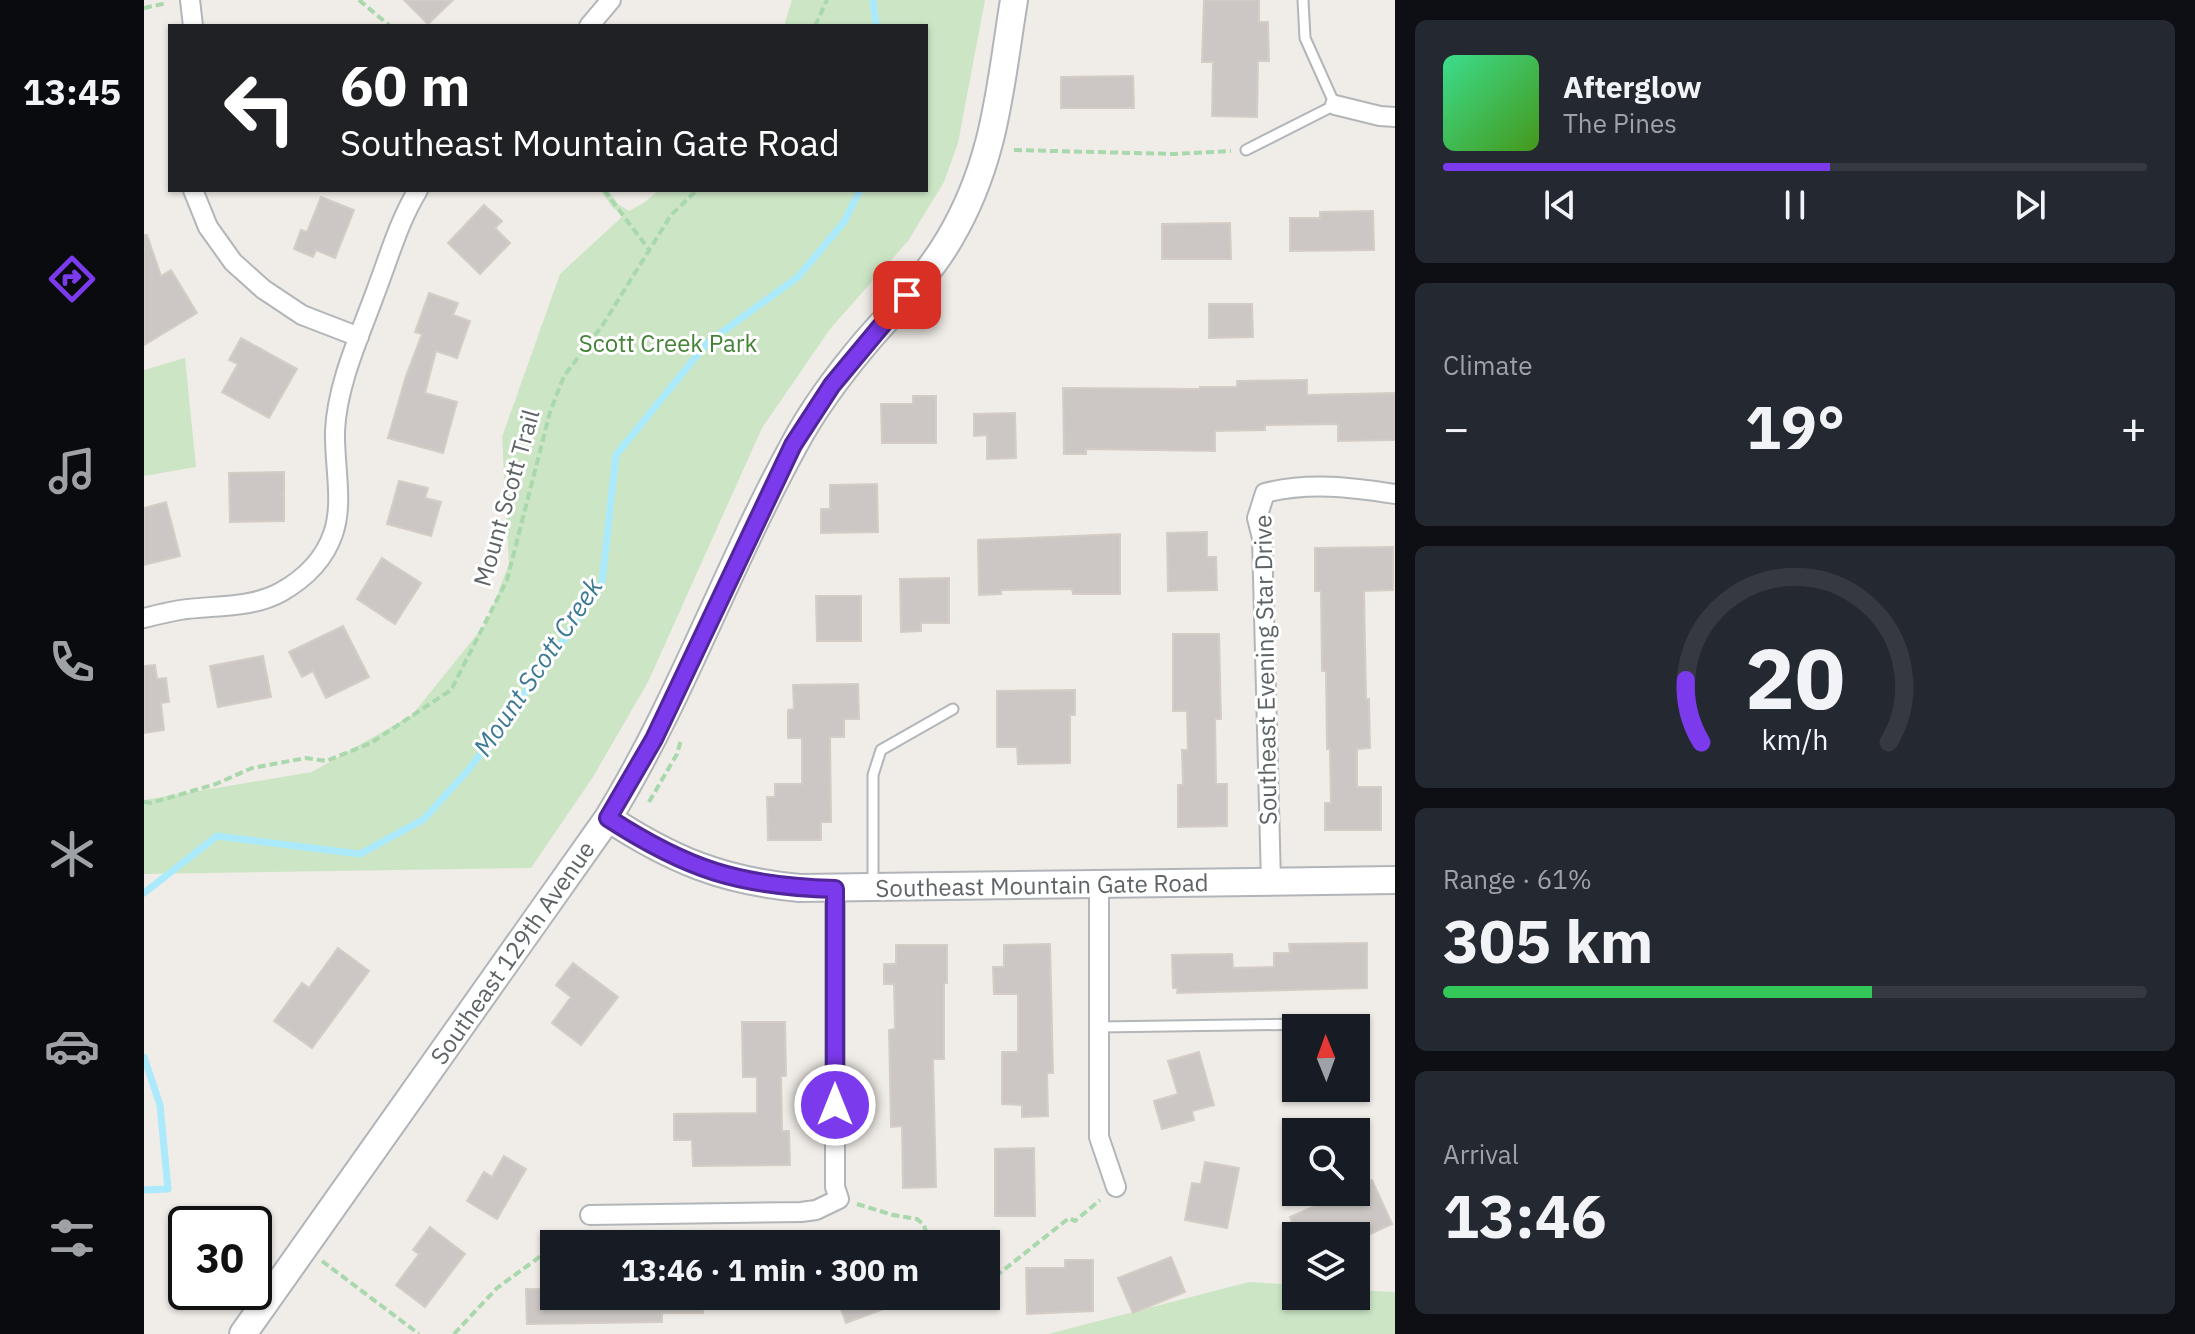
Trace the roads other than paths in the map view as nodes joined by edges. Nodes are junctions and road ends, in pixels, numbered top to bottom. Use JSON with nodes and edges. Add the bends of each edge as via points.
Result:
{"nodes":[{"id":1,"x":190,"y":0,"type":"edge"},
{"id":2,"x":611,"y":0,"type":"edge"},
{"id":3,"x":1014,"y":0,"type":"edge"},
{"id":4,"x":1303,"y":0,"type":"edge"},
{"id":5,"x":193,"y":24,"type":"edge"},
{"id":6,"x":591,"y":24,"type":"edge"},
{"id":7,"x":1335,"y":105,"type":"junction"},
{"id":8,"x":1395,"y":117,"type":"edge"},
{"id":9,"x":1246,"y":150,"type":"road end"},
{"id":10,"x":194,"y":192,"type":"edge"},
{"id":11,"x":417,"y":192,"type":"edge"},
{"id":12,"x":359,"y":337,"type":"junction"},
{"id":13,"x":1395,"y":494,"type":"edge"},
{"id":14,"x":144,"y":618,"type":"edge"},
{"id":15,"x":953,"y":709,"type":"dead end"},
{"id":16,"x":608,"y":818,"type":"junction"},
{"id":17,"x":1395,"y":880,"type":"edge"},
{"id":18,"x":1271,"y":882,"type":"junction"},
{"id":19,"x":1099,"y":885,"type":"junction"},
{"id":20,"x":835,"y":889,"type":"junction"},
{"id":21,"x":873,"y":889,"type":"junction"},
{"id":22,"x":1282,"y":1024,"type":"edge"},
{"id":23,"x":1099,"y":1027,"type":"junction"},
{"id":24,"x":1116,"y":1187,"type":"road end"},
{"id":25,"x":590,"y":1215,"type":"dead end"},
{"id":26,"x":243,"y":1334,"type":"edge"}],
"edges":[{"from":1,"to":5,"type":"street"},
{"from":2,"to":6,"type":"street"},
{"from":3,"to":16,"type":"main road","name":"Southeast 129th Avenue","via":[[990,146],[966,208],[924,276],[848,365],[803,428],[654,739]]},
{"from":4,"to":7,"type":"lane","via":[[1305,38]]},
{"from":7,"to":8,"type":"street"},
{"from":7,"to":9,"type":"lane"},
{"from":10,"to":12,"type":"street","via":[[208,227],[233,262],[263,289],[302,315]]},
{"from":11,"to":12,"type":"street"},
{"from":12,"to":14,"type":"street","via":[[335,430],[334,533],[321,558],[279,593],[251,603]]},
{"from":13,"to":18,"type":"street","name":"Southeast Evening Star Drive","via":[[1338,486],[1290,487],[1265,493],[1261,505],[1257,518],[1262,538]]},
{"from":15,"to":21,"type":"lane","via":[[881,750],[873,775]]},
{"from":16,"to":20,"type":"main road","name":"Southeast Mountain Gate Road","via":[[668,855],[710,872],[772,886]]},
{"from":16,"to":26,"type":"main road","name":"Southeast 129th Avenue"},
{"from":17,"to":18,"type":"main road","name":"Southeast Mountain Gate Road"},
{"from":18,"to":19,"type":"main road","name":"Southeast Mountain Gate Road"},
{"from":19,"to":21,"type":"main road","name":"Southeast Mountain Gate Road"},
{"from":19,"to":23,"type":"street"},
{"from":20,"to":21,"type":"main road","name":"Southeast Mountain Gate Road"},
{"from":20,"to":25,"type":"street","via":[[839,1199],[801,1212]]},
{"from":22,"to":23,"type":"lane"},
{"from":23,"to":24,"type":"street","via":[[1099,1137]]}]}
